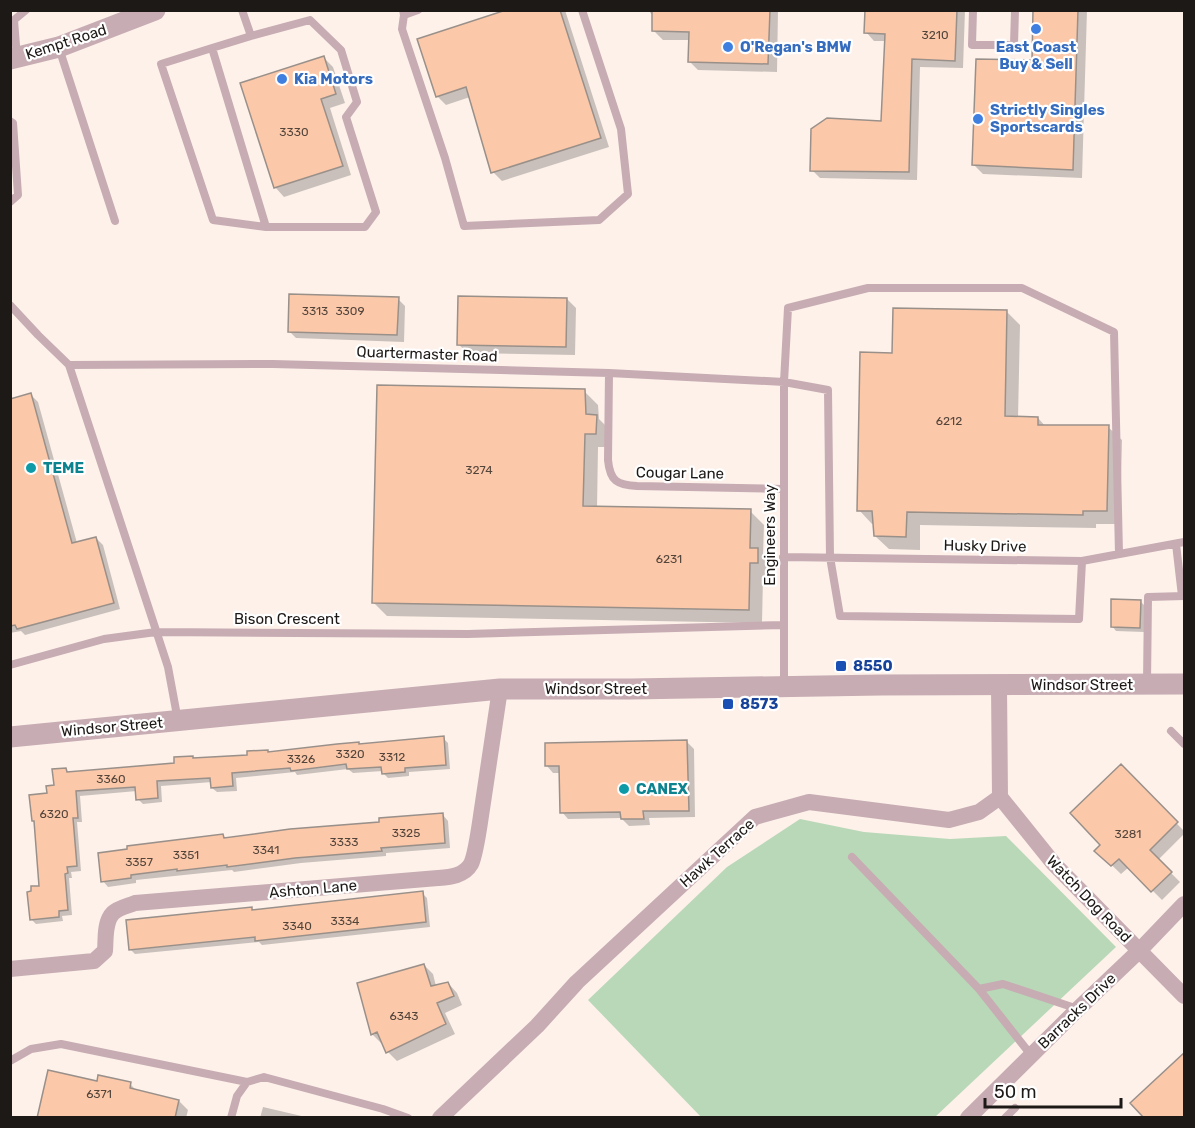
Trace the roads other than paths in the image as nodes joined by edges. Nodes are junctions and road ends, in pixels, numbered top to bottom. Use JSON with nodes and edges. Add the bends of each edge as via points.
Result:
{"nodes":[{"id":1,"x":26,"y":10,"type":"edge"},
{"id":2,"x":155,"y":10,"type":"edge"},
{"id":3,"x":242,"y":10,"type":"edge"},
{"id":4,"x":418,"y":10,"type":"edge"},
{"id":5,"x":582,"y":10,"type":"edge"},
{"id":6,"x":973,"y":10,"type":"edge"},
{"id":7,"x":1015,"y":10,"type":"edge"},
{"id":8,"x":403,"y":13,"type":"edge"},
{"id":9,"x":251,"y":36,"type":"junction"},
{"id":10,"x":59,"y":48,"type":"junction"},
{"id":11,"x":212,"y":48,"type":"junction"},
{"id":12,"x":14,"y":58,"type":"edge"},
{"id":13,"x":10,"y":121,"type":"edge"},
{"id":14,"x":10,"y":202,"type":"edge"},
{"id":15,"x":115,"y":220,"type":"dead end"},
{"id":16,"x":266,"y":227,"type":"junction"},
{"id":17,"x":10,"y":304,"type":"edge"},
{"id":18,"x":69,"y":365,"type":"junction"},
{"id":19,"x":609,"y":372,"type":"junction"},
{"id":20,"x":784,"y":382,"type":"junction"},
{"id":21,"x":783,"y":489,"type":"junction"},
{"id":22,"x":1180,"y":543,"type":"edge"},
{"id":23,"x":1119,"y":554,"type":"junction"},
{"id":24,"x":783,"y":556,"type":"junction"},
{"id":25,"x":830,"y":557,"type":"junction"},
{"id":26,"x":1082,"y":561,"type":"junction"},
{"id":27,"x":1184,"y":596,"type":"edge"},
{"id":28,"x":783,"y":625,"type":"junction"},
{"id":29,"x":156,"y":632,"type":"junction"},
{"id":30,"x":10,"y":665,"type":"edge"},
{"id":31,"x":1147,"y":684,"type":"junction"},
{"id":32,"x":1185,"y":684,"type":"edge"},
{"id":33,"x":999,"y":685,"type":"junction"},
{"id":34,"x":784,"y":687,"type":"junction"},
{"id":35,"x":500,"y":689,"type":"junction"},
{"id":36,"x":178,"y":721,"type":"junction"},
{"id":37,"x":1171,"y":731,"type":"dead end"},
{"id":38,"x":10,"y":737,"type":"edge"},
{"id":39,"x":1185,"y":744,"type":"edge"},
{"id":40,"x":1000,"y":797,"type":"junction"},
{"id":41,"x":852,"y":856,"type":"dead end"},
{"id":42,"x":1185,"y":904,"type":"edge"},
{"id":43,"x":1139,"y":951,"type":"junction"},
{"id":44,"x":10,"y":969,"type":"edge"},
{"id":45,"x":979,"y":989,"type":"junction"},
{"id":46,"x":1185,"y":996,"type":"edge"},
{"id":47,"x":1078,"y":1009,"type":"junction"},
{"id":48,"x":1031,"y":1055,"type":"junction"},
{"id":49,"x":10,"y":1061,"type":"edge"},
{"id":50,"x":247,"y":1082,"type":"junction"},
{"id":51,"x":1016,"y":1108,"type":"dead end"},
{"id":52,"x":976,"y":1113,"type":"edge"},
{"id":53,"x":231,"y":1118,"type":"edge"},
{"id":54,"x":408,"y":1118,"type":"edge"},
{"id":55,"x":440,"y":1118,"type":"edge"},
{"id":56,"x":1005,"y":1118,"type":"edge"}],
"edges":[{"from":1,"to":12,"type":"lane","via":[[14,20]]},
{"from":2,"to":10,"type":"street","name":"Kempt Road"},
{"from":3,"to":9,"type":"lane"},
{"from":4,"to":8,"type":"lane"},
{"from":5,"to":8,"type":"lane","via":[[621,129],[628,194],[599,220],[464,226],[402,30]]},
{"from":6,"to":7,"type":"lane","via":[[972,45],[1014,45]]},
{"from":9,"to":11,"type":"lane"},
{"from":9,"to":16,"type":"lane","via":[[310,20],[341,50],[357,102],[346,117],[376,212],[365,227]]},
{"from":10,"to":12,"type":"street","name":"Kempt Road"},
{"from":10,"to":15,"type":"lane"},
{"from":11,"to":16,"type":"lane"},
{"from":11,"to":16,"type":"lane","via":[[161,64],[213,220]]},
{"from":13,"to":14,"type":"lane","via":[[18,195]]},
{"from":17,"to":18,"type":"lane"},
{"from":18,"to":19,"type":"lane","name":"Quartermaster Road","via":[[273,363]]},
{"from":18,"to":29,"type":"lane"},
{"from":19,"to":20,"type":"lane","name":"Quartermaster Road"},
{"from":19,"to":21,"type":"lane","name":"Cougar Lane","via":[[608,460],[616,481],[637,486]]},
{"from":20,"to":21,"type":"lane","name":"Engineers Way"},
{"from":20,"to":23,"type":"lane","name":"Engineers Way","via":[[788,308],[868,288],[1022,288],[1114,332]]},
{"from":20,"to":25,"type":"lane","name":"Quartermaster Road","via":[[828,390]]},
{"from":21,"to":24,"type":"lane","name":"Engineers Way"},
{"from":22,"to":23,"type":"lane","name":"Husky Drive"},
{"from":22,"to":27,"type":"lane"},
{"from":23,"to":26,"type":"lane","name":"Husky Drive"},
{"from":24,"to":25,"type":"lane","name":"Husky Drive"},
{"from":24,"to":28,"type":"lane","name":"Engineers Way"},
{"from":25,"to":26,"type":"lane","name":"Husky Drive"},
{"from":25,"to":26,"type":"lane","via":[[840,616],[1079,619]]},
{"from":27,"to":31,"type":"lane","via":[[1148,597]]},
{"from":28,"to":29,"type":"lane","name":"Bison Crescent","via":[[468,634]]},
{"from":28,"to":34,"type":"lane","name":"Engineers Way"},
{"from":29,"to":30,"type":"lane","name":"Bison Crescent","via":[[104,639]]},
{"from":29,"to":36,"type":"lane","via":[[168,667]]},
{"from":31,"to":32,"type":"street","name":"Windsor Street"},
{"from":31,"to":33,"type":"street","name":"Windsor Street"},
{"from":33,"to":34,"type":"street","name":"Windsor Street"},
{"from":33,"to":40,"type":"street"},
{"from":34,"to":35,"type":"street","name":"Windsor Street"},
{"from":35,"to":36,"type":"street","name":"Windsor Street"},
{"from":35,"to":44,"type":"street","name":"Ashton Lane","via":[[480,822],[466,871],[426,879],[135,903],[112,914],[106,929],[105,951],[94,961]]},
{"from":36,"to":38,"type":"street","name":"Windsor Street"},
{"from":37,"to":39,"type":"lane"},
{"from":40,"to":43,"type":"street","name":"Watch Dog Road","via":[[1054,864]]},
{"from":40,"to":55,"type":"street","name":"Hawk Terrace","via":[[979,812],[949,820],[809,802],[755,817],[577,982],[537,1026]]},
{"from":41,"to":45,"type":"lane"},
{"from":42,"to":43,"type":"street","name":"Barracks Drive"},
{"from":43,"to":46,"type":"street","name":"Watch Dog Road"},
{"from":43,"to":47,"type":"street","name":"Barracks Drive"},
{"from":45,"to":47,"type":"lane","via":[[1003,984]]},
{"from":45,"to":48,"type":"lane"},
{"from":47,"to":48,"type":"street","name":"Barracks Drive"},
{"from":48,"to":52,"type":"street","name":"Barracks Drive"},
{"from":49,"to":50,"type":"lane","via":[[31,1049],[61,1044]]},
{"from":50,"to":53,"type":"lane","via":[[237,1096]]},
{"from":50,"to":54,"type":"lane","via":[[264,1077]]},
{"from":51,"to":56,"type":"lane"}]}
